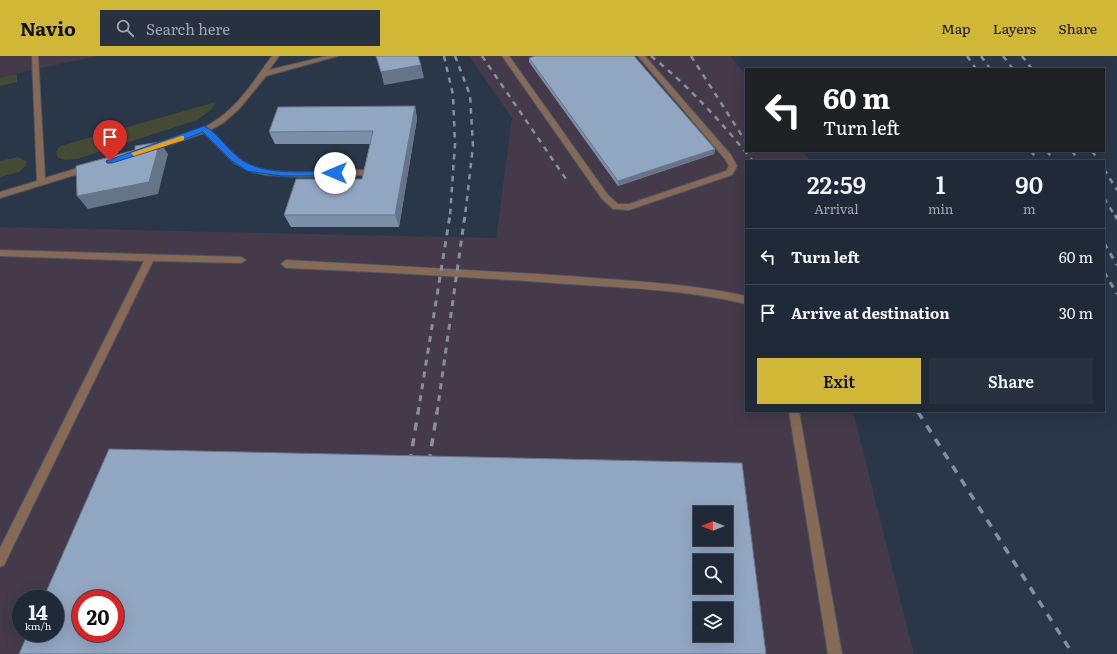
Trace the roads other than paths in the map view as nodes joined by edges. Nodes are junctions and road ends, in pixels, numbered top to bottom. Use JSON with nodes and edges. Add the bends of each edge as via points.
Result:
{"nodes":[{"id":1,"x":35,"y":56,"type":"edge"},
{"id":2,"x":276,"y":56,"type":"edge"},
{"id":3,"x":335,"y":56,"type":"edge"},
{"id":4,"x":505,"y":56,"type":"edge"},
{"id":5,"x":641,"y":56,"type":"edge"},
{"id":6,"x":263,"y":74,"type":"junction"},
{"id":7,"x":204,"y":129,"type":"junction"},
{"id":8,"x":143,"y":151,"type":"edge"},
{"id":9,"x":99,"y":164,"type":"edge"},
{"id":10,"x":363,"y":173,"type":"edge"},
{"id":11,"x":41,"y":182,"type":"junction"},
{"id":12,"x":0,"y":195,"type":"edge"},
{"id":13,"x":0,"y":253,"type":"edge"},
{"id":14,"x":150,"y":258,"type":"junction"},
{"id":15,"x":241,"y":260,"type":"dead end"},
{"id":16,"x":286,"y":264,"type":"dead end"},
{"id":17,"x":745,"y":300,"type":"edge"},
{"id":18,"x":794,"y":412,"type":"edge"},
{"id":19,"x":0,"y":561,"type":"edge"},
{"id":20,"x":835,"y":654,"type":"edge"}],
"edges":[{"from":1,"to":11,"type":"lane"},
{"from":2,"to":6,"type":"lane"},
{"from":3,"to":6,"type":"lane"},
{"from":4,"to":5,"type":"lane","via":[[605,197],[616,207],[629,207],[729,173],[733,166]]},
{"from":6,"to":7,"type":"lane","via":[[234,110]]},
{"from":7,"to":8,"type":"lane"},
{"from":7,"to":10,"type":"lane","via":[[249,169],[281,173]]},
{"from":9,"to":11,"type":"lane"},
{"from":11,"to":12,"type":"lane"},
{"from":13,"to":14,"type":"lane"},
{"from":14,"to":15,"type":"lane"},
{"from":14,"to":19,"type":"lane"},
{"from":16,"to":17,"type":"lane","via":[[442,271],[679,288]]},
{"from":18,"to":20,"type":"lane"}]}
